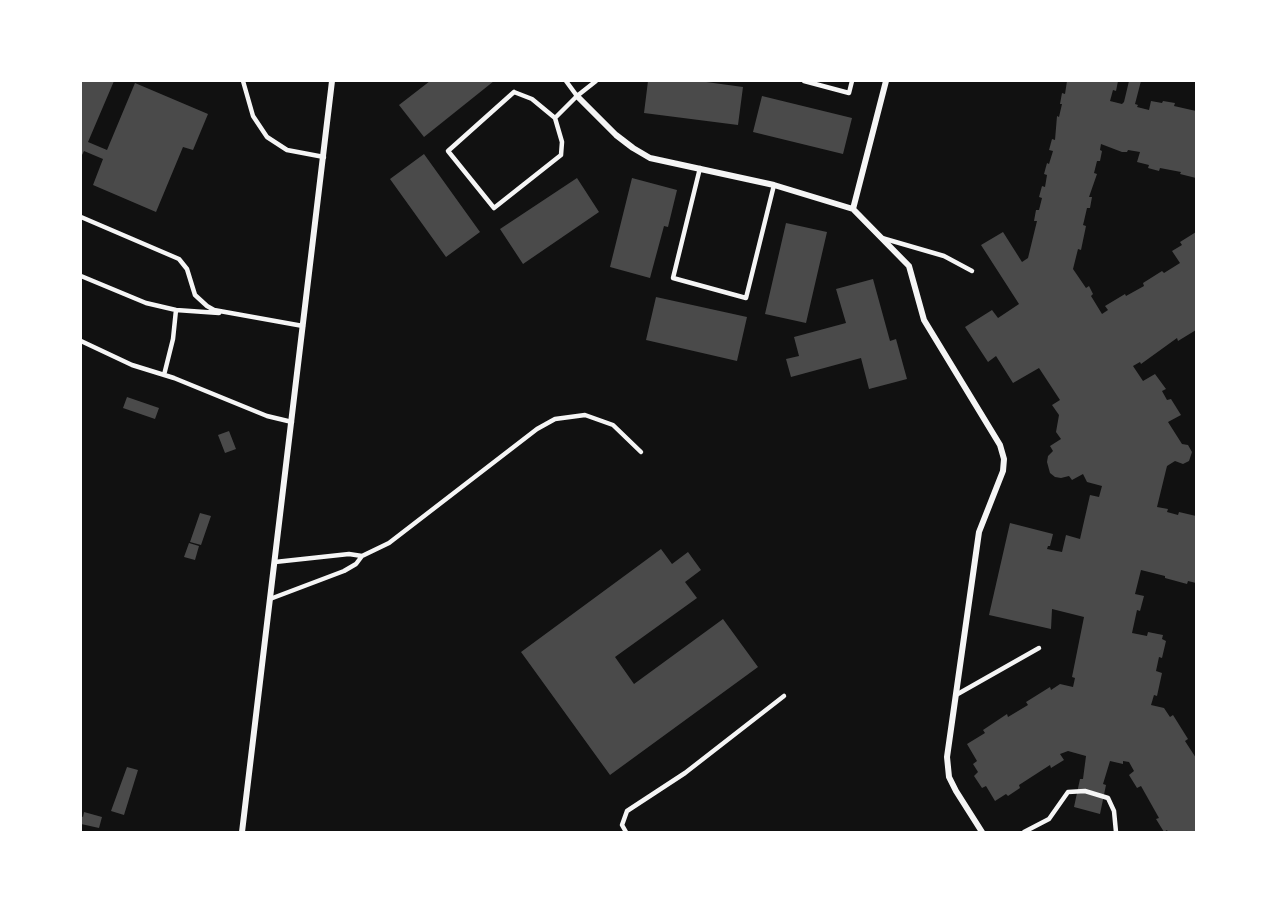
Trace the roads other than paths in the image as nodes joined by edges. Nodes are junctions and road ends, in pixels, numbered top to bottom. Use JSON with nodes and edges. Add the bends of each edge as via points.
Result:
{"nodes":[{"id":1,"x":243,"y":81,"type":"edge"},
{"id":2,"x":332,"y":81,"type":"edge"},
{"id":3,"x":566,"y":81,"type":"edge"},
{"id":4,"x":596,"y":81,"type":"edge"},
{"id":5,"x":804,"y":81,"type":"edge"},
{"id":6,"x":852,"y":81,"type":"edge"},
{"id":7,"x":886,"y":81,"type":"edge"},
{"id":8,"x":577,"y":96,"type":"junction"},
{"id":9,"x":555,"y":118,"type":"junction"},
{"id":10,"x":324,"y":157,"type":"junction"},
{"id":11,"x":700,"y":168,"type":"junction"},
{"id":12,"x":774,"y":185,"type":"junction"},
{"id":13,"x":853,"y":209,"type":"junction"},
{"id":14,"x":81,"y":218,"type":"edge"},
{"id":15,"x":882,"y":238,"type":"junction"},
{"id":16,"x":972,"y":271,"type":"dead end"},
{"id":17,"x":81,"y":276,"type":"edge"},
{"id":18,"x":176,"y":310,"type":"junction"},
{"id":19,"x":224,"y":313,"type":"junction"},
{"id":20,"x":303,"y":327,"type":"junction"},
{"id":21,"x":81,"y":341,"type":"edge"},
{"id":22,"x":164,"y":375,"type":"junction"},
{"id":23,"x":292,"y":422,"type":"junction"},
{"id":24,"x":641,"y":452,"type":"dead end"},
{"id":25,"x":362,"y":556,"type":"junction"},
{"id":26,"x":275,"y":562,"type":"junction"},
{"id":27,"x":270,"y":599,"type":"junction"},
{"id":28,"x":1040,"y":648,"type":"dead end"},
{"id":29,"x":956,"y":695,"type":"junction"},
{"id":30,"x":784,"y":696,"type":"dead end"},
{"id":31,"x":242,"y":832,"type":"edge"},
{"id":32,"x":626,"y":832,"type":"edge"},
{"id":33,"x":982,"y":832,"type":"edge"},
{"id":34,"x":1024,"y":832,"type":"edge"},
{"id":35,"x":1116,"y":832,"type":"edge"}],
"edges":[{"from":1,"to":10,"type":"lane","via":[[253,117],[267,137],[287,150]]},
{"from":2,"to":10,"type":"street"},
{"from":3,"to":8,"type":"lane"},
{"from":4,"to":8,"type":"lane"},
{"from":5,"to":6,"type":"lane","via":[[849,93]]},
{"from":7,"to":13,"type":"street"},
{"from":8,"to":9,"type":"lane"},
{"from":8,"to":11,"type":"street","via":[[616,135],[650,158]]},
{"from":9,"to":9,"type":"lane","via":[[532,99],[514,92],[448,151],[494,208],[561,155],[562,142]]},
{"from":10,"to":20,"type":"street"},
{"from":11,"to":12,"type":"street"},
{"from":11,"to":12,"type":"lane","via":[[673,278],[746,298]]},
{"from":12,"to":13,"type":"street"},
{"from":13,"to":15,"type":"street"},
{"from":14,"to":19,"type":"lane","via":[[179,259],[185,264],[199,300]]},
{"from":15,"to":16,"type":"lane","via":[[944,256]]},
{"from":15,"to":29,"type":"street","via":[[909,266],[924,320],[1000,445],[1004,459],[979,532]]},
{"from":17,"to":18,"type":"lane","via":[[146,303]]},
{"from":18,"to":19,"type":"lane"},
{"from":18,"to":22,"type":"lane"},
{"from":19,"to":20,"type":"lane"},
{"from":20,"to":23,"type":"street"},
{"from":21,"to":22,"type":"lane"},
{"from":22,"to":23,"type":"lane"},
{"from":23,"to":26,"type":"street"},
{"from":24,"to":25,"type":"lane","via":[[613,425],[585,415],[555,420],[537,429],[389,543]]},
{"from":25,"to":26,"type":"lane"},
{"from":25,"to":27,"type":"lane","via":[[344,571]]},
{"from":26,"to":27,"type":"street"},
{"from":27,"to":31,"type":"street"},
{"from":28,"to":29,"type":"lane"},
{"from":29,"to":33,"type":"street","via":[[948,757],[950,777]]},
{"from":30,"to":32,"type":"lane","via":[[685,773],[627,812],[622,825]]},
{"from":34,"to":35,"type":"lane","via":[[1049,819],[1068,792],[1085,791],[1107,798],[1114,811]]}]}
